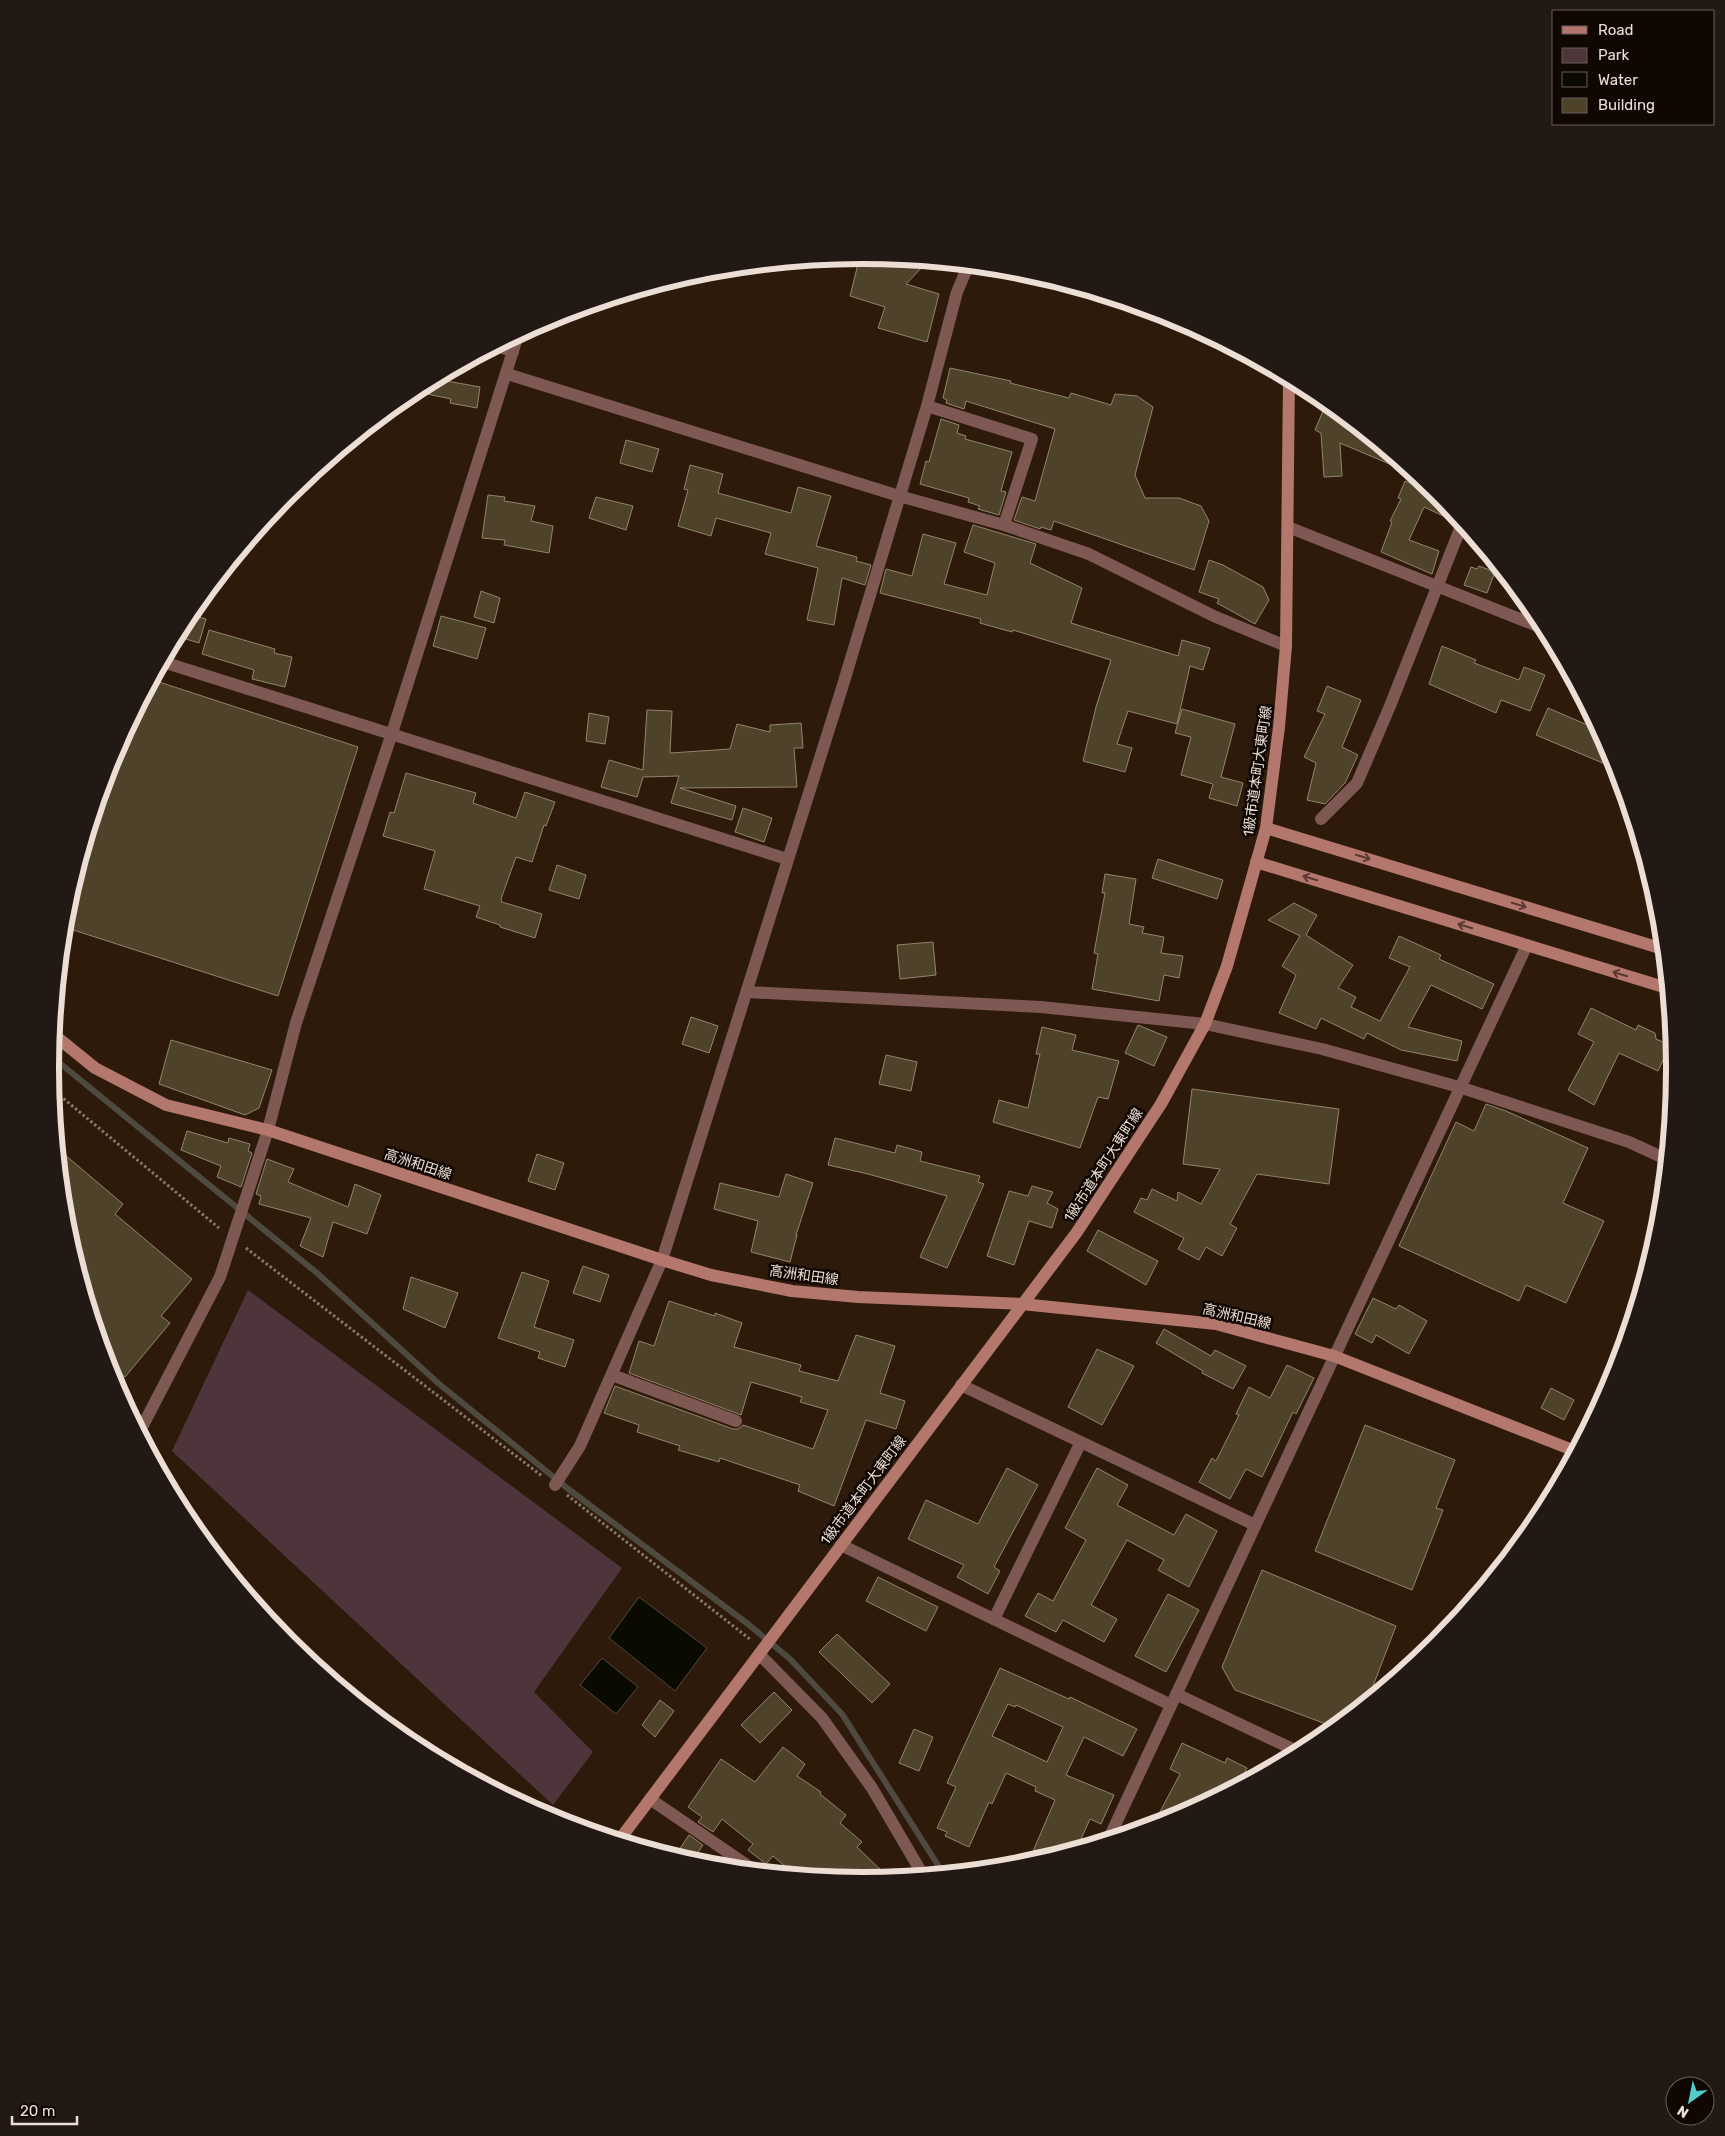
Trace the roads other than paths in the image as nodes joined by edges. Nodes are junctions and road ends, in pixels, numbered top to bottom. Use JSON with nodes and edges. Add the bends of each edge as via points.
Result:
{"nodes":[{"id":1,"x":966,"y":271,"type":"edge"},
{"id":2,"x":516,"y":343,"type":"edge"},
{"id":3,"x":504,"y":348,"type":"edge"},
{"id":4,"x":513,"y":352,"type":"junction"},
{"id":5,"x":507,"y":374,"type":"junction"},
{"id":6,"x":1289,"y":388,"type":"edge"},
{"id":7,"x":927,"y":406,"type":"junction"},
{"id":8,"x":899,"y":496,"type":"junction"},
{"id":9,"x":1004,"y":525,"type":"junction"},
{"id":10,"x":1288,"y":527,"type":"junction"},
{"id":11,"x":1460,"y":530,"type":"edge"},
{"id":12,"x":1437,"y":585,"type":"junction"},
{"id":13,"x":1533,"y":624,"type":"edge"},
{"id":14,"x":1286,"y":646,"type":"junction"},
{"id":15,"x":168,"y":663,"type":"edge"},
{"id":16,"x":392,"y":733,"type":"junction"},
{"id":17,"x":1321,"y":819,"type":"dead end"},
{"id":18,"x":1266,"y":828,"type":"junction"},
{"id":19,"x":787,"y":859,"type":"junction"},
{"id":20,"x":1256,"y":862,"type":"junction"},
{"id":21,"x":1527,"y":945,"type":"junction"},
{"id":22,"x":1657,"y":947,"type":"edge"},
{"id":23,"x":1662,"y":986,"type":"edge"},
{"id":24,"x":747,"y":992,"type":"junction"},
{"id":25,"x":1205,"y":1024,"type":"junction"},
{"id":26,"x":60,"y":1039,"type":"edge"},
{"id":27,"x":1459,"y":1087,"type":"junction"},
{"id":28,"x":268,"y":1130,"type":"junction"},
{"id":29,"x":1661,"y":1157,"type":"edge"},
{"id":30,"x":662,"y":1260,"type":"junction"},
{"id":31,"x":1022,"y":1304,"type":"junction"},
{"id":32,"x":1334,"y":1356,"type":"junction"},
{"id":33,"x":612,"y":1375,"type":"junction"},
{"id":34,"x":961,"y":1385,"type":"junction"},
{"id":35,"x":141,"y":1421,"type":"edge"},
{"id":36,"x":736,"y":1421,"type":"dead end"},
{"id":37,"x":1081,"y":1442,"type":"junction"},
{"id":38,"x":1570,"y":1449,"type":"edge"},
{"id":39,"x":555,"y":1485,"type":"road end"},
{"id":40,"x":1255,"y":1525,"type":"junction"},
{"id":41,"x":841,"y":1545,"type":"junction"},
{"id":42,"x":994,"y":1619,"type":"junction"},
{"id":43,"x":759,"y":1654,"type":"junction"},
{"id":44,"x":1174,"y":1700,"type":"junction"},
{"id":45,"x":1290,"y":1748,"type":"edge"},
{"id":46,"x":650,"y":1799,"type":"junction"},
{"id":47,"x":1112,"y":1832,"type":"edge"},
{"id":48,"x":623,"y":1835,"type":"edge"},
{"id":49,"x":743,"y":1862,"type":"edge"},
{"id":50,"x":920,"y":1869,"type":"edge"}],
"edges":[{"from":1,"to":7,"type":"street","via":[[957,292]]},
{"from":2,"to":4,"type":"street"},
{"from":3,"to":4,"type":"street"},
{"from":4,"to":5,"type":"street"},
{"from":5,"to":8,"type":"street"},
{"from":5,"to":16,"type":"street"},
{"from":6,"to":10,"type":"street","name":"1級市道本町大東町線"},
{"from":7,"to":8,"type":"street"},
{"from":7,"to":9,"type":"street","via":[[1032,439]]},
{"from":8,"to":9,"type":"street"},
{"from":8,"to":19,"type":"street"},
{"from":9,"to":14,"type":"street","via":[[1089,554],[1216,617]]},
{"from":10,"to":12,"type":"street"},
{"from":10,"to":14,"type":"street","name":"1級市道本町大東町線"},
{"from":11,"to":12,"type":"street"},
{"from":12,"to":13,"type":"street"},
{"from":12,"to":17,"type":"street","via":[[1357,783]]},
{"from":14,"to":18,"type":"street","name":"1級市道本町大東町線","via":[[1280,728]]},
{"from":15,"to":16,"type":"street"},
{"from":16,"to":19,"type":"street"},
{"from":16,"to":28,"type":"street","via":[[296,1023]]},
{"from":18,"to":20,"type":"street","name":"1級市道本町大東町線"},
{"from":18,"to":22,"type":"street","one_way":true},
{"from":19,"to":24,"type":"street"},
{"from":21,"to":20,"type":"street","one_way":true},
{"from":20,"to":25,"type":"street","name":"1級市道本町大東町線","via":[[1227,966]]},
{"from":23,"to":21,"type":"street","one_way":true},
{"from":21,"to":27,"type":"street"},
{"from":24,"to":25,"type":"street","via":[[1041,1007]]},
{"from":24,"to":30,"type":"street"},
{"from":25,"to":27,"type":"street","via":[[1322,1049]]},
{"from":25,"to":31,"type":"street","name":"1級市道本町大東町線","via":[[1160,1104],[1078,1232]]},
{"from":26,"to":28,"type":"street","name":"高洲和田線","via":[[95,1068],[166,1105]]},
{"from":27,"to":29,"type":"street","via":[[1629,1142]]},
{"from":27,"to":32,"type":"street"},
{"from":28,"to":30,"type":"street","name":"高洲和田線"},
{"from":28,"to":35,"type":"street","via":[[220,1277]]},
{"from":30,"to":31,"type":"street","name":"高洲和田線","via":[[711,1275],[792,1291]]},
{"from":30,"to":33,"type":"street"},
{"from":31,"to":32,"type":"street","name":"高洲和田線","via":[[1216,1324]]},
{"from":31,"to":34,"type":"street","name":"1級市道本町大東町線"},
{"from":32,"to":38,"type":"street","name":"高洲和田線"},
{"from":32,"to":40,"type":"street"},
{"from":33,"to":36,"type":"street"},
{"from":33,"to":39,"type":"street","via":[[580,1446]]},
{"from":34,"to":37,"type":"street"},
{"from":34,"to":41,"type":"street","name":"1級市道本町大東町線"},
{"from":37,"to":40,"type":"street"},
{"from":37,"to":42,"type":"street"},
{"from":40,"to":44,"type":"street"},
{"from":41,"to":42,"type":"street"},
{"from":41,"to":43,"type":"street","name":"1級市道本町大東町線"},
{"from":42,"to":44,"type":"street"},
{"from":43,"to":46,"type":"street","name":"1級市道本町大東町線"},
{"from":43,"to":50,"type":"street","via":[[822,1718],[872,1788]]},
{"from":44,"to":45,"type":"street"},
{"from":44,"to":47,"type":"street"},
{"from":46,"to":48,"type":"street","name":"1級市道本町大東町線"},
{"from":46,"to":49,"type":"street"}]}
